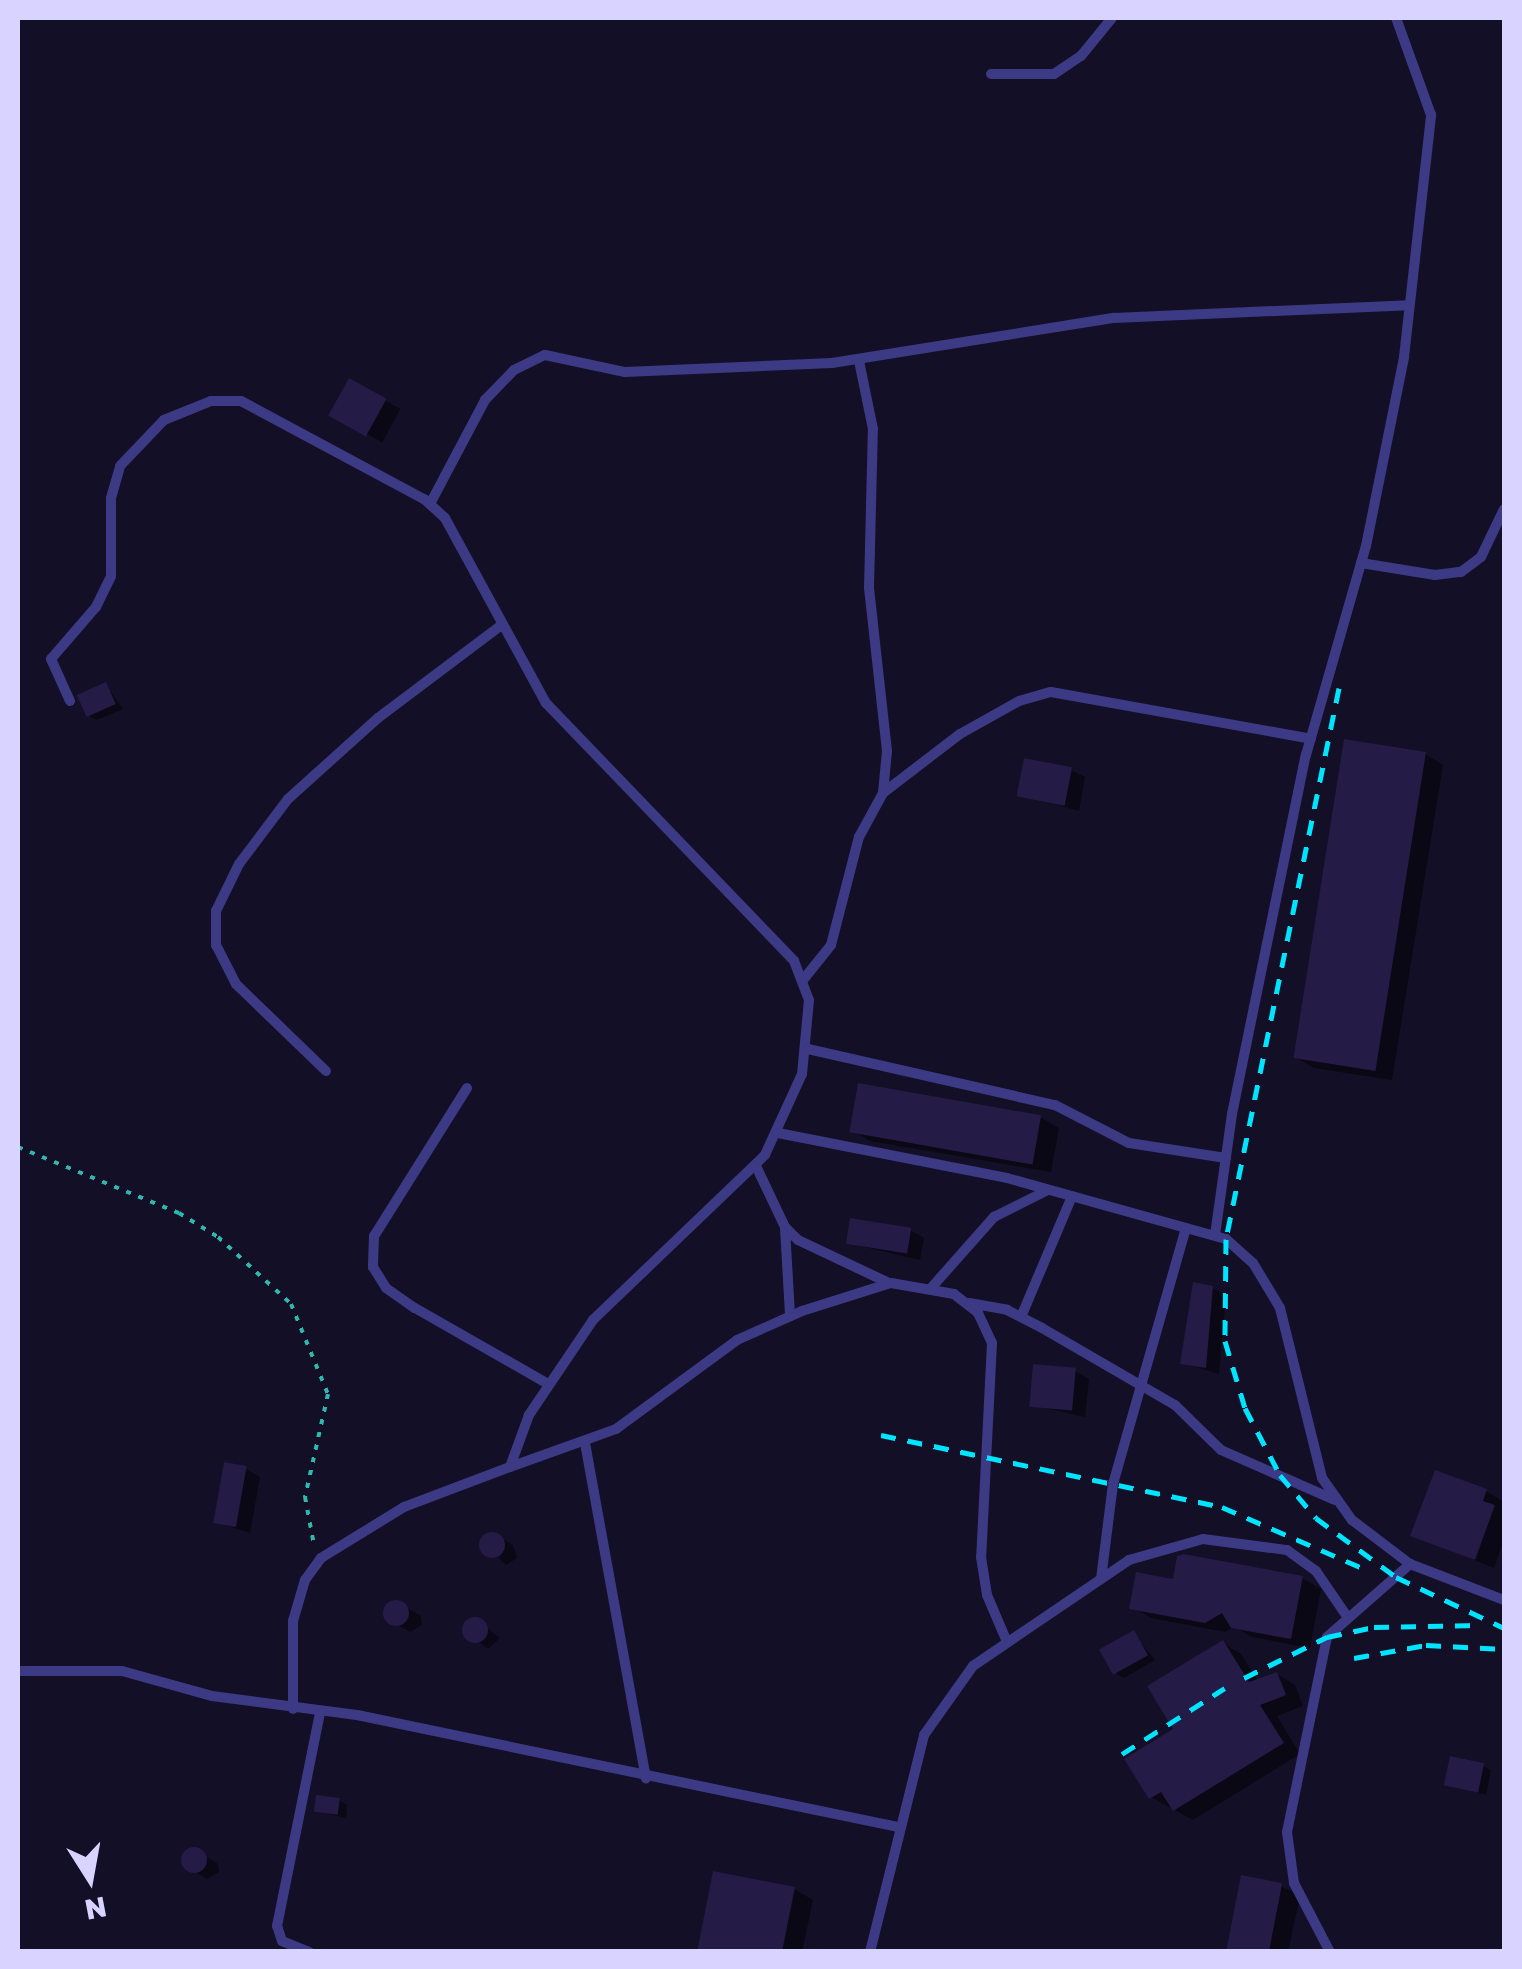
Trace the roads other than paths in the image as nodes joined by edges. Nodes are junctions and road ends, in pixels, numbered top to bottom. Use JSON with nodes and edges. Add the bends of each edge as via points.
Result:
{"nodes":[{"id":1,"x":1112,"y":18,"type":"edge"},
{"id":2,"x":1396,"y":18,"type":"edge"},
{"id":3,"x":991,"y":74,"type":"dead end"},
{"id":4,"x":1408,"y":305,"type":"junction"},
{"id":5,"x":860,"y":361,"type":"junction"},
{"id":6,"x":430,"y":504,"type":"junction"},
{"id":7,"x":1504,"y":510,"type":"edge"},
{"id":8,"x":1361,"y":563,"type":"junction"},
{"id":9,"x":500,"y":626,"type":"junction"},
{"id":10,"x":70,"y":701,"type":"dead end"},
{"id":11,"x":1311,"y":739,"type":"junction"},
{"id":12,"x":884,"y":792,"type":"junction"},
{"id":13,"x":804,"y":980,"type":"junction"},
{"id":14,"x":808,"y":1049,"type":"junction"},
{"id":15,"x":326,"y":1071,"type":"dead end"},
{"id":16,"x":467,"y":1088,"type":"dead end"},
{"id":17,"x":778,"y":1133,"type":"junction"},
{"id":18,"x":1226,"y":1158,"type":"junction"},
{"id":19,"x":756,"y":1166,"type":"junction"},
{"id":20,"x":1049,"y":1190,"type":"junction"},
{"id":21,"x":1072,"y":1196,"type":"junction"},
{"id":22,"x":785,"y":1227,"type":"junction"},
{"id":23,"x":1186,"y":1228,"type":"junction"},
{"id":24,"x":1215,"y":1235,"type":"junction"},
{"id":25,"x":891,"y":1283,"type":"junction"},
{"id":26,"x":932,"y":1286,"type":"junction"},
{"id":27,"x":969,"y":1303,"type":"junction"},
{"id":28,"x":790,"y":1316,"type":"junction"},
{"id":29,"x":1021,"y":1317,"type":"junction"},
{"id":30,"x":548,"y":1384,"type":"junction"},
{"id":31,"x":1144,"y":1388,"type":"junction"},
{"id":32,"x":584,"y":1444,"type":"junction"},
{"id":33,"x":510,"y":1467,"type":"junction"},
{"id":34,"x":1336,"y":1500,"type":"junction"},
{"id":35,"x":1410,"y":1564,"type":"junction"},
{"id":36,"x":1101,"y":1579,"type":"junction"},
{"id":37,"x":1504,"y":1600,"type":"edge"},
{"id":38,"x":1346,"y":1615,"type":"junction"},
{"id":39,"x":1007,"y":1642,"type":"junction"},
{"id":40,"x":18,"y":1671,"type":"edge"},
{"id":41,"x":292,"y":1709,"type":"junction"},
{"id":42,"x":320,"y":1712,"type":"junction"},
{"id":43,"x":646,"y":1778,"type":"junction"},
{"id":44,"x":898,"y":1826,"type":"junction"},
{"id":45,"x":309,"y":1952,"type":"edge"},
{"id":46,"x":870,"y":1952,"type":"edge"},
{"id":47,"x":1330,"y":1952,"type":"edge"}],
"edges":[{"from":1,"to":3,"type":"lane","via":[[1081,56],[1054,74]]},
{"from":2,"to":4,"type":"lane","via":[[1431,114]]},
{"from":4,"to":5,"type":"lane","via":[[1114,318]]},
{"from":4,"to":8,"type":"lane","via":[[1404,356]]},
{"from":5,"to":6,"type":"lane","via":[[625,372],[556,354],[534,358],[485,400]]},
{"from":5,"to":12,"type":"lane","via":[[872,428],[869,588],[888,752]]},
{"from":6,"to":9,"type":"lane","via":[[452,528]]},
{"from":6,"to":10,"type":"lane","via":[[241,402],[210,401],[164,420],[131,449],[113,483],[113,565],[104,594],[53,652],[53,668]]},
{"from":7,"to":8,"type":"lane","via":[[1481,556],[1461,572],[1435,576]]},
{"from":8,"to":11,"type":"lane"},
{"from":9,"to":13,"type":"lane","via":[[529,678],[581,745],[765,929]]},
{"from":9,"to":15,"type":"lane","via":[[378,718],[288,799],[240,864],[216,911],[216,945],[236,984]]},
{"from":11,"to":12,"type":"lane","via":[[1052,692],[1019,701],[960,734]]},
{"from":11,"to":18,"type":"lane"},
{"from":12,"to":13,"type":"lane","via":[[859,837],[831,944]]},
{"from":13,"to":14,"type":"lane","via":[[812,1013]]},
{"from":14,"to":17,"type":"lane"},
{"from":14,"to":18,"type":"lane","via":[[1055,1106],[1128,1143]]},
{"from":16,"to":30,"type":"lane","via":[[374,1236],[373,1266],[386,1288],[415,1308]]},
{"from":17,"to":19,"type":"lane"},
{"from":17,"to":20,"type":"lane"},
{"from":18,"to":24,"type":"lane"},
{"from":19,"to":22,"type":"lane"},
{"from":19,"to":30,"type":"lane","via":[[628,1282]]},
{"from":20,"to":21,"type":"lane"},
{"from":20,"to":26,"type":"lane","via":[[994,1217]]},
{"from":21,"to":23,"type":"lane"},
{"from":21,"to":29,"type":"lane"},
{"from":22,"to":25,"type":"lane","via":[[828,1258]]},
{"from":22,"to":28,"type":"lane"},
{"from":23,"to":24,"type":"lane"},
{"from":23,"to":31,"type":"lane"},
{"from":24,"to":34,"type":"lane","via":[[1253,1263],[1280,1308],[1313,1454]]},
{"from":25,"to":26,"type":"lane"},
{"from":25,"to":28,"type":"lane"},
{"from":26,"to":27,"type":"lane"},
{"from":27,"to":29,"type":"lane"},
{"from":27,"to":39,"type":"lane","via":[[992,1343],[981,1557],[987,1594]]},
{"from":28,"to":32,"type":"lane","via":[[737,1340],[642,1412]]},
{"from":29,"to":31,"type":"lane"},
{"from":30,"to":33,"type":"lane"},
{"from":31,"to":34,"type":"lane","via":[[1195,1421],[1221,1450]]},
{"from":31,"to":36,"type":"lane","via":[[1113,1484]]},
{"from":32,"to":33,"type":"lane"},
{"from":32,"to":43,"type":"lane"},
{"from":33,"to":41,"type":"lane","via":[[404,1506],[321,1558],[305,1580],[293,1621]]},
{"from":34,"to":35,"type":"lane","via":[[1376,1542]]},
{"from":35,"to":37,"type":"lane"},
{"from":35,"to":38,"type":"lane"},
{"from":36,"to":38,"type":"lane","via":[[1176,1543],[1266,1544],[1303,1559]]},
{"from":36,"to":39,"type":"lane"},
{"from":38,"to":47,"type":"lane","via":[[1322,1652],[1287,1832],[1294,1884]]},
{"from":39,"to":44,"type":"lane","via":[[972,1666],[939,1705],[911,1772]]},
{"from":40,"to":41,"type":"lane","via":[[98,1668]]},
{"from":41,"to":42,"type":"lane"},
{"from":42,"to":43,"type":"lane"},
{"from":42,"to":45,"type":"lane","via":[[278,1926],[282,1941]]},
{"from":43,"to":44,"type":"lane"},
{"from":44,"to":46,"type":"lane"}]}
